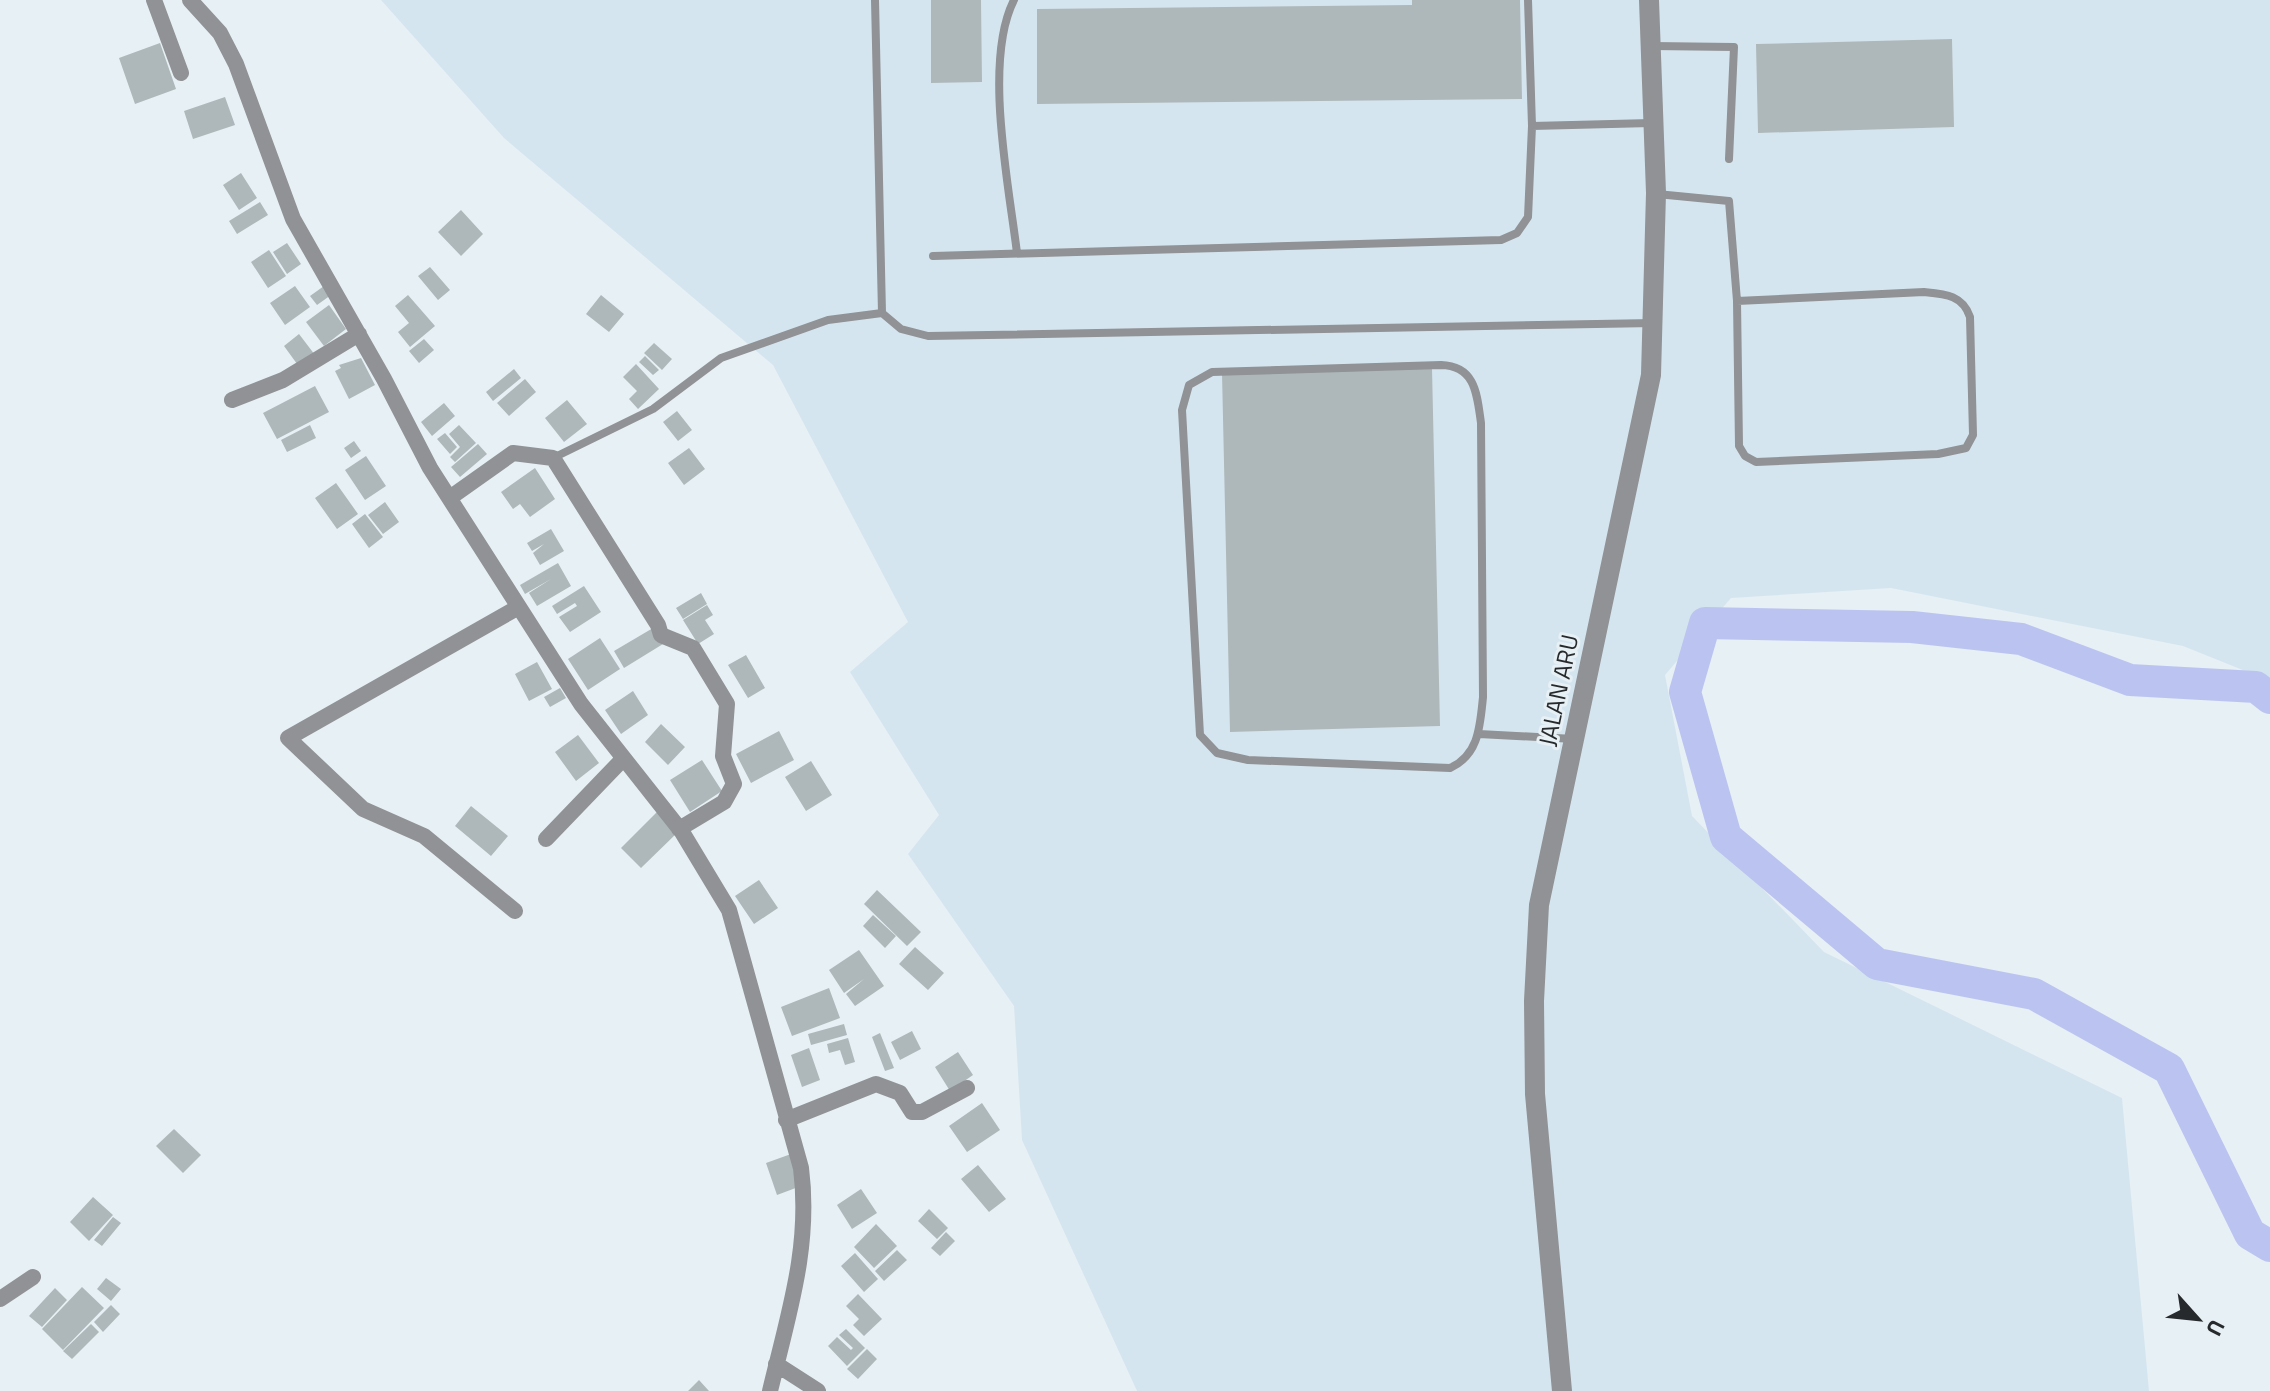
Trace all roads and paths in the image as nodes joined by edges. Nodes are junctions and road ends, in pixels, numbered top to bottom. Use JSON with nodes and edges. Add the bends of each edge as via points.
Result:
{"nodes":[{"id":1,"x":154,"y":0,"type":"edge"},
{"id":2,"x":190,"y":0,"type":"edge"},
{"id":3,"x":875,"y":0,"type":"edge"},
{"id":4,"x":1014,"y":0,"type":"edge"},
{"id":5,"x":1528,"y":0,"type":"edge"},
{"id":6,"x":1649,"y":0,"type":"edge"},
{"id":7,"x":1651,"y":46,"type":"junction"},
{"id":8,"x":181,"y":73,"type":"dead end"},
{"id":9,"x":1652,"y":123,"type":"junction"},
{"id":10,"x":1532,"y":126,"type":"junction"},
{"id":11,"x":1729,"y":159,"type":"dead end"},
{"id":12,"x":1656,"y":193,"type":"junction"},
{"id":13,"x":1017,"y":253,"type":"junction"},
{"id":14,"x":933,"y":256,"type":"dead end"},
{"id":15,"x":1737,"y":301,"type":"junction"},
{"id":16,"x":882,"y":313,"type":"junction"},
{"id":17,"x":1654,"y":323,"type":"junction"},
{"id":18,"x":359,"y":334,"type":"junction"},
{"id":19,"x":232,"y":400,"type":"dead end"},
{"id":20,"x":553,"y":458,"type":"junction"},
{"id":21,"x":451,"y":497,"type":"junction"},
{"id":22,"x":517,"y":608,"type":"junction"},
{"id":23,"x":1479,"y":734,"type":"junction"},
{"id":24,"x":1575,"y":739,"type":"junction"},
{"id":25,"x":622,"y":760,"type":"junction"},
{"id":26,"x":679,"y":829,"type":"junction"},
{"id":27,"x":546,"y":839,"type":"dead end"},
{"id":28,"x":515,"y":911,"type":"dead end"},
{"id":29,"x":967,"y":1088,"type":"dead end"},
{"id":30,"x":786,"y":1120,"type":"junction"},
{"id":31,"x":33,"y":1277,"type":"dead end"},
{"id":32,"x":0,"y":1299,"type":"edge"},
{"id":33,"x":776,"y":1364,"type":"junction"},
{"id":34,"x":770,"y":1391,"type":"edge"},
{"id":35,"x":818,"y":1391,"type":"edge"},
{"id":36,"x":1562,"y":1391,"type":"edge"}],
"edges":[{"from":1,"to":8,"type":"street"},
{"from":2,"to":18,"type":"street","via":[[220,33],[236,64],[293,219]]},
{"from":3,"to":16,"type":"lane"},
{"from":4,"to":13,"type":"lane","via":[[1001,42],[1002,130]]},
{"from":5,"to":10,"type":"lane"},
{"from":6,"to":7,"type":"street","name":"JALAN ARU"},
{"from":7,"to":9,"type":"street","name":"JALAN ARU"},
{"from":7,"to":11,"type":"lane","via":[[1734,47]]},
{"from":9,"to":10,"type":"lane"},
{"from":9,"to":12,"type":"street","name":"JALAN ARU"},
{"from":10,"to":13,"type":"lane","via":[[1528,217],[1517,233],[1501,240]]},
{"from":12,"to":15,"type":"lane","via":[[1729,201]]},
{"from":12,"to":17,"type":"street","name":"JALAN ARU"},
{"from":13,"to":14,"type":"lane"},
{"from":15,"to":15,"type":"lane","via":[[1924,292],[1955,297],[1970,317],[1973,435],[1966,448],[1938,454],[1756,462],[1745,456],[1739,446]]},
{"from":16,"to":17,"type":"lane","via":[[901,329],[928,336]]},
{"from":16,"to":20,"type":"lane","via":[[828,320],[721,358],[653,409]]},
{"from":17,"to":24,"type":"street","name":"JALAN ARU","via":[[1648,389]]},
{"from":18,"to":19,"type":"street","via":[[283,380]]},
{"from":18,"to":21,"type":"street","via":[[430,468]]},
{"from":20,"to":21,"type":"street","via":[[513,453]]},
{"from":20,"to":26,"type":"street","via":[[661,635],[693,648],[727,704],[723,756],[733,793]]},
{"from":21,"to":22,"type":"street"},
{"from":22,"to":25,"type":"street"},
{"from":22,"to":28,"type":"street","via":[[288,738],[363,809],[424,836]]},
{"from":23,"to":23,"type":"lane","via":[[1481,423],[1476,387],[1466,373],[1441,365],[1212,372],[1189,385],[1182,410],[1200,735],[1217,753],[1248,760],[1450,768],[1463,762]]},
{"from":23,"to":24,"type":"lane"},
{"from":24,"to":36,"type":"street","name":"JALAN ARU","via":[[1539,905],[1534,1001],[1535,1094]]},
{"from":25,"to":26,"type":"street"},
{"from":25,"to":27,"type":"street"},
{"from":26,"to":30,"type":"street","via":[[729,910]]},
{"from":29,"to":30,"type":"street","via":[[912,1112],[900,1093],[876,1084]]},
{"from":30,"to":33,"type":"street","via":[[807,1209],[803,1251]]},
{"from":31,"to":32,"type":"street"},
{"from":33,"to":34,"type":"street"},
{"from":33,"to":35,"type":"street"}]}
